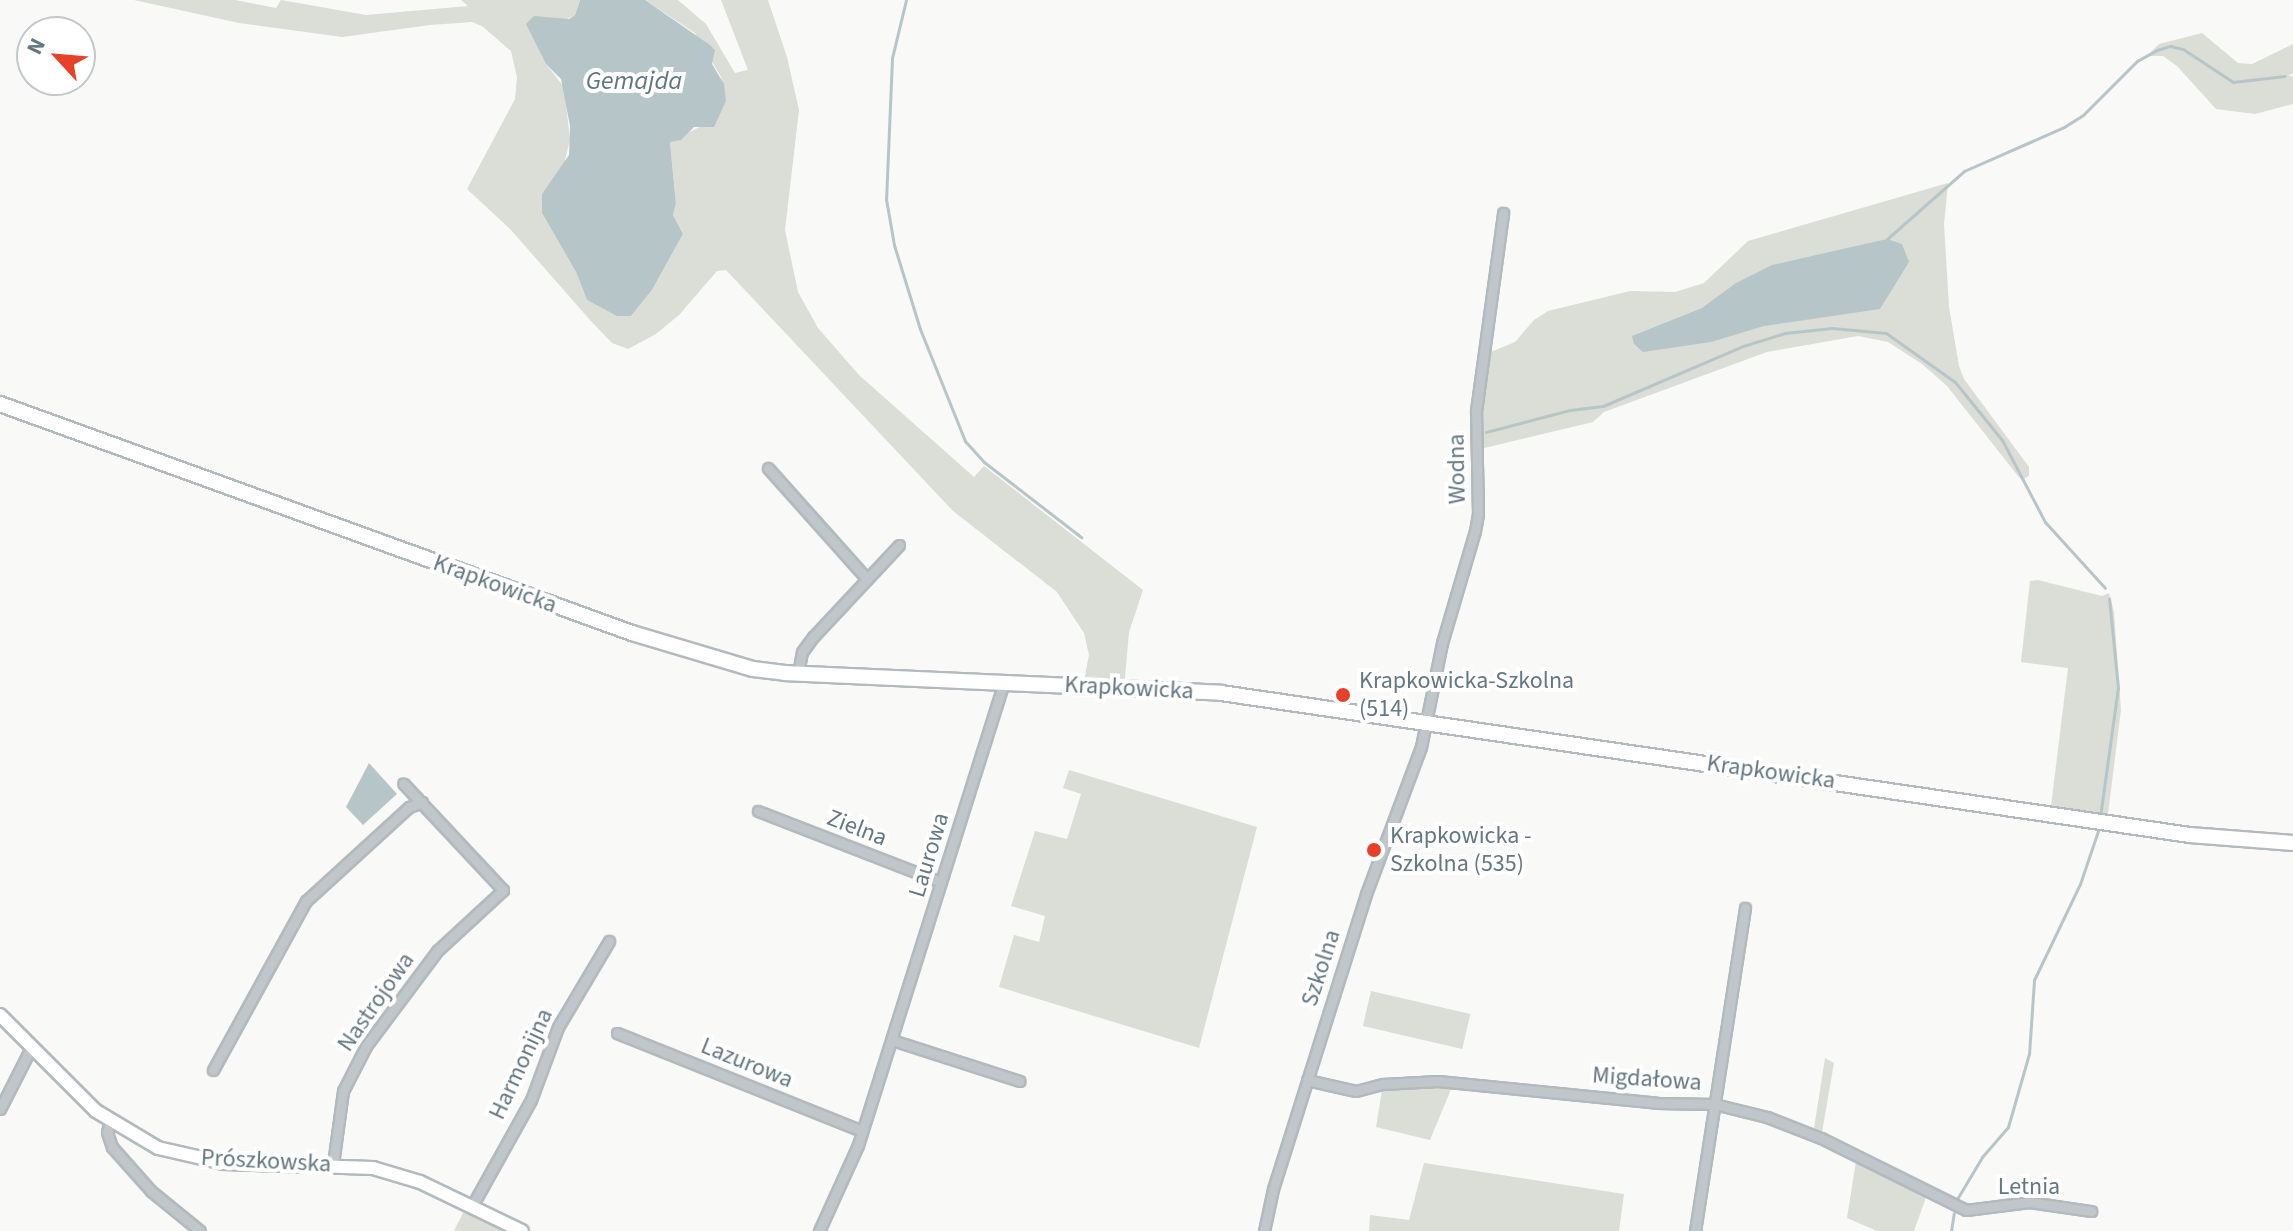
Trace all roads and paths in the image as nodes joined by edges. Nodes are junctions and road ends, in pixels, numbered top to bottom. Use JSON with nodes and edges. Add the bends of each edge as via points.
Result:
{"nodes":[{"id":1,"x":1503,"y":213,"type":"dead end"},
{"id":2,"x":0,"y":404,"type":"edge"},
{"id":3,"x":768,"y":468,"type":"dead end"},
{"id":4,"x":899,"y":545,"type":"dead end"},
{"id":5,"x":867,"y":579,"type":"junction"},
{"id":6,"x":798,"y":674,"type":"junction"},
{"id":7,"x":1004,"y":682,"type":"junction"},
{"id":8,"x":1428,"y":721,"type":"junction"},
{"id":9,"x":403,"y":783,"type":"dead end"},
{"id":10,"x":422,"y":802,"type":"junction"},
{"id":11,"x":758,"y":811,"type":"dead end"},
{"id":12,"x":2293,"y":843,"type":"edge"},
{"id":13,"x":941,"y":882,"type":"junction"},
{"id":14,"x":1745,"y":908,"type":"dead end"},
{"id":15,"x":609,"y":941,"type":"dead end"},
{"id":16,"x":0,"y":1015,"type":"edge"},
{"id":17,"x":617,"y":1033,"type":"dead end"},
{"id":18,"x":892,"y":1040,"type":"junction"},
{"id":19,"x":31,"y":1048,"type":"junction"},
{"id":20,"x":213,"y":1070,"type":"dead end"},
{"id":21,"x":1307,"y":1080,"type":"junction"},
{"id":22,"x":1020,"y":1081,"type":"dead end"},
{"id":23,"x":1714,"y":1104,"type":"junction"},
{"id":24,"x":0,"y":1109,"type":"edge"},
{"id":25,"x":110,"y":1122,"type":"junction"},
{"id":26,"x":862,"y":1131,"type":"junction"},
{"id":27,"x":333,"y":1164,"type":"junction"},
{"id":28,"x":472,"y":1206,"type":"junction"},
{"id":29,"x":1966,"y":1210,"type":"joint"},
{"id":30,"x":2091,"y":1211,"type":"dead end"},
{"id":31,"x":200,"y":1231,"type":"edge"},
{"id":32,"x":522,"y":1231,"type":"edge"},
{"id":33,"x":819,"y":1231,"type":"edge"},
{"id":34,"x":1264,"y":1231,"type":"edge"},
{"id":35,"x":1695,"y":1231,"type":"edge"}],
"edges":[{"from":1,"to":8,"type":"street","name":"Wodna","via":[[1476,411],[1478,514],[1442,643]]},
{"from":2,"to":6,"type":"main road","name":"Krapkowicka","via":[[632,633],[730,664]]},
{"from":3,"to":5,"type":"street"},
{"from":4,"to":5,"type":"street"},
{"from":5,"to":6,"type":"street","via":[[802,652]]},
{"from":6,"to":7,"type":"main road","name":"Krapkowicka"},
{"from":7,"to":8,"type":"main road","name":"Krapkowicka","via":[[1221,693]]},
{"from":7,"to":13,"type":"street","name":"Laurowa"},
{"from":8,"to":12,"type":"main road","name":"Krapkowicka","via":[[2190,835]]},
{"from":8,"to":21,"type":"street","name":"Szkolna"},
{"from":9,"to":10,"type":"street"},
{"from":10,"to":20,"type":"street","via":[[409,807],[306,901]]},
{"from":10,"to":27,"type":"street","name":"Nastrojowa","via":[[503,890],[437,951],[366,1046],[340,1102]]},
{"from":11,"to":13,"type":"street","name":"Zielna"},
{"from":13,"to":18,"type":"street","name":"Laurowa"},
{"from":14,"to":23,"type":"street"},
{"from":15,"to":28,"type":"street","name":"Harmonijna","via":[[558,1027],[531,1100]]},
{"from":16,"to":19,"type":"main road","name":"Prószkowska"},
{"from":17,"to":26,"type":"street","name":"Lazurowa"},
{"from":18,"to":22,"type":"street"},
{"from":18,"to":26,"type":"street","name":"Laurowa"},
{"from":19,"to":24,"type":"street"},
{"from":19,"to":25,"type":"main road","name":"Prószkowska"},
{"from":21,"to":23,"type":"street","name":"Migdałowa","via":[[1356,1091],[1438,1081]]},
{"from":21,"to":34,"type":"street","name":"Szkolna"},
{"from":23,"to":29,"type":"street","name":"Migdałowa","via":[[1821,1138]]},
{"from":23,"to":35,"type":"street"},
{"from":25,"to":27,"type":"main road","name":"Prószkowska","via":[[158,1148],[198,1160]]},
{"from":25,"to":31,"type":"street","via":[[112,1147],[151,1191]]},
{"from":26,"to":33,"type":"street","name":"Laurowa"},
{"from":27,"to":28,"type":"main road","name":"Prószkowska","via":[[393,1173]]},
{"from":28,"to":32,"type":"main road","name":"Prószkowska"},
{"from":29,"to":30,"type":"street","name":"Letnia","via":[[2029,1202]]}]}
